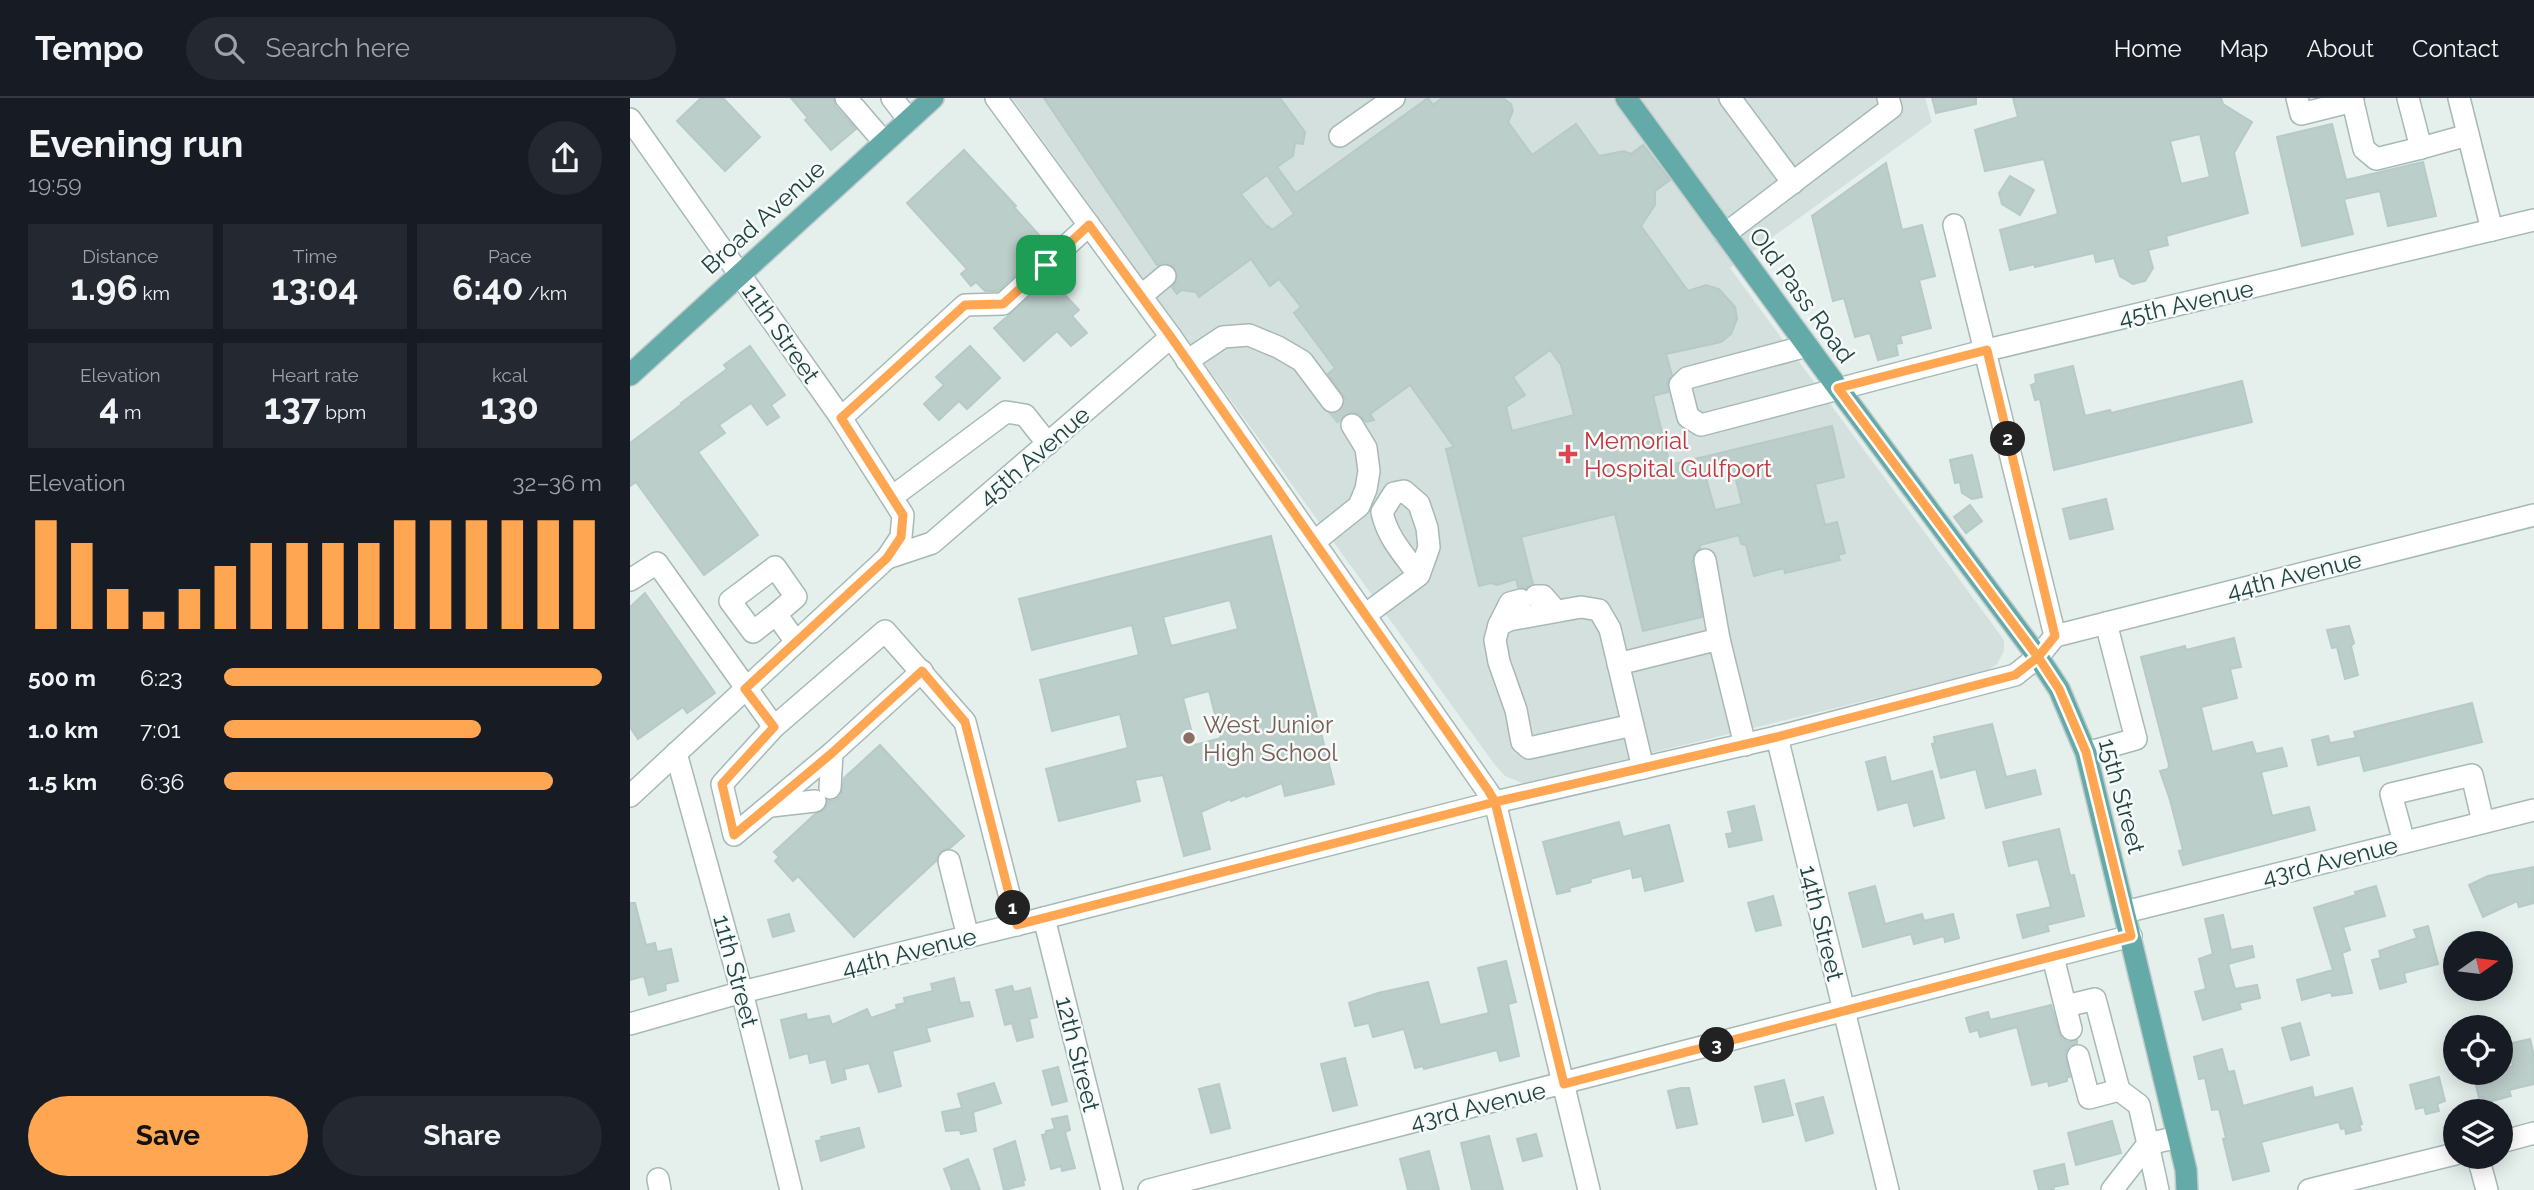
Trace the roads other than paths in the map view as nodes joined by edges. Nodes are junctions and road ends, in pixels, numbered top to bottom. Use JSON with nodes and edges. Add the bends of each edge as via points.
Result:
{"nodes":[{"id":1,"x":845,"y":98,"type":"edge"},
{"id":2,"x":892,"y":98,"type":"edge"},
{"id":3,"x":933,"y":98,"type":"edge"},
{"id":4,"x":996,"y":98,"type":"edge"},
{"id":5,"x":1394,"y":98,"type":"edge"},
{"id":6,"x":1626,"y":98,"type":"edge"},
{"id":7,"x":1730,"y":98,"type":"edge"},
{"id":8,"x":1888,"y":98,"type":"edge"},
{"id":9,"x":2297,"y":98,"type":"edge"},
{"id":10,"x":2408,"y":98,"type":"edge"},
{"id":11,"x":2459,"y":98,"type":"edge"},
{"id":12,"x":2352,"y":100,"type":"edge"},
{"id":13,"x":630,"y":119,"type":"edge"},
{"id":14,"x":909,"y":120,"type":"junction"},
{"id":15,"x":2468,"y":135,"type":"junction"},
{"id":16,"x":1340,"y":136,"type":"dead end"},
{"id":17,"x":884,"y":142,"type":"junction"},
{"id":18,"x":2421,"y":148,"type":"junction"},
{"id":19,"x":1793,"y":183,"type":"junction"},
{"id":20,"x":2534,"y":220,"type":"edge"},
{"id":21,"x":1089,"y":225,"type":"junction"},
{"id":22,"x":1954,"y":225,"type":"dead end"},
{"id":23,"x":2492,"y":230,"type":"junction"},
{"id":24,"x":1726,"y":234,"type":"junction"},
{"id":25,"x":739,"y":274,"type":"junction"},
{"id":26,"x":1165,"y":276,"type":"dead end"},
{"id":27,"x":1140,"y":296,"type":"junction"},
{"id":28,"x":1171,"y":337,"type":"junction"},
{"id":29,"x":1807,"y":346,"type":"junction"},
{"id":30,"x":1987,"y":350,"type":"junction"},
{"id":31,"x":1187,"y":361,"type":"junction"},
{"id":32,"x":630,"y":375,"type":"edge"},
{"id":33,"x":1838,"y":388,"type":"junction"},
{"id":34,"x":1332,"y":401,"type":"tunnel mouth"},
{"id":35,"x":841,"y":418,"type":"junction"},
{"id":36,"x":1352,"y":425,"type":"tunnel mouth"},
{"id":37,"x":1048,"y":444,"type":"junction"},
{"id":38,"x":898,"y":506,"type":"junction"},
{"id":39,"x":2534,"y":514,"type":"edge"},
{"id":40,"x":1314,"y":542,"type":"junction"},
{"id":41,"x":887,"y":558,"type":"junction"},
{"id":42,"x":1705,"y":560,"type":"dead end"},
{"id":43,"x":1419,"y":575,"type":"dead end"},
{"id":44,"x":630,"y":580,"type":"edge"},
{"id":45,"x":1556,"y":611,"type":"junction"},
{"id":46,"x":776,"y":614,"type":"dead end"},
{"id":47,"x":1365,"y":615,"type":"junction"},
{"id":48,"x":2106,"y":623,"type":"junction"},
{"id":49,"x":1499,"y":625,"type":"junction"},
{"id":50,"x":2055,"y":636,"type":"junction"},
{"id":51,"x":1719,"y":639,"type":"junction"},
{"id":52,"x":796,"y":642,"type":"junction"},
{"id":53,"x":1616,"y":654,"type":"junction"},
{"id":54,"x":2038,"y":657,"type":"junction"},
{"id":55,"x":922,"y":671,"type":"junction"},
{"id":56,"x":745,"y":689,"type":"junction"},
{"id":57,"x":1633,"y":724,"type":"junction"},
{"id":58,"x":774,"y":727,"type":"junction"},
{"id":59,"x":1777,"y":737,"type":"junction"},
{"id":60,"x":1745,"y":745,"type":"junction"},
{"id":61,"x":2086,"y":752,"type":"junction"},
{"id":62,"x":676,"y":753,"type":"junction"},
{"id":63,"x":832,"y":753,"type":"junction"},
{"id":64,"x":1643,"y":768,"type":"junction"},
{"id":65,"x":630,"y":796,"type":"edge"},
{"id":66,"x":1495,"y":802,"type":"junction"},
{"id":67,"x":771,"y":806,"type":"junction"},
{"id":68,"x":2534,"y":810,"type":"edge"},
{"id":69,"x":2483,"y":822,"type":"junction"},
{"id":70,"x":2404,"y":842,"type":"junction"},
{"id":71,"x":948,"y":862,"type":"dead end"},
{"id":72,"x":2125,"y":912,"type":"junction"},
{"id":73,"x":1044,"y":918,"type":"junction"},
{"id":74,"x":1017,"y":925,"type":"junction"},
{"id":75,"x":2131,"y":936,"type":"junction"},
{"id":76,"x":968,"y":937,"type":"junction"},
{"id":77,"x":2053,"y":957,"type":"junction"},
{"id":78,"x":742,"y":992,"type":"junction"},
{"id":79,"x":2066,"y":1006,"type":"junction"},
{"id":80,"x":1844,"y":1012,"type":"junction"},
{"id":81,"x":630,"y":1024,"type":"edge"},
{"id":82,"x":2071,"y":1029,"type":"dead end"},
{"id":83,"x":2078,"y":1056,"type":"dead end"},
{"id":84,"x":1564,"y":1084,"type":"junction"},
{"id":85,"x":2119,"y":1090,"type":"junction"},
{"id":86,"x":2534,"y":1133,"type":"edge"},
{"id":87,"x":2178,"y":1137,"type":"junction"},
{"id":88,"x":2513,"y":1139,"type":"edge"},
{"id":89,"x":2148,"y":1144,"type":"junction"},
{"id":90,"x":2443,"y":1157,"type":"edge"},
{"id":91,"x":2482,"y":1169,"type":"edge"},
{"id":92,"x":791,"y":1190,"type":"edge"},
{"id":93,"x":1112,"y":1190,"type":"edge"},
{"id":94,"x":1149,"y":1190,"type":"edge"},
{"id":95,"x":1589,"y":1190,"type":"edge"},
{"id":96,"x":1888,"y":1190,"type":"edge"},
{"id":97,"x":2112,"y":1190,"type":"edge"},
{"id":98,"x":2158,"y":1190,"type":"edge"},
{"id":99,"x":2187,"y":1190,"type":"edge"},
{"id":100,"x":2309,"y":1190,"type":"edge"},
{"id":101,"x":2487,"y":1190,"type":"edge"}],
"edges":[{"from":1,"to":17,"type":"street"},
{"from":2,"to":14,"type":"street"},
{"from":3,"to":14,"type":"main road","name":"Broad Avenue"},
{"from":4,"to":21,"type":"street"},
{"from":5,"to":16,"type":"street"},
{"from":6,"to":24,"type":"main road","name":"Old Pass Road"},
{"from":7,"to":19,"type":"street"},
{"from":8,"to":19,"type":"street","via":[[1891,108]]},
{"from":9,"to":12,"type":"street","via":[[2301,114]]},
{"from":10,"to":18,"type":"street"},
{"from":11,"to":15,"type":"street"},
{"from":12,"to":18,"type":"street","via":[[2364,149],[2376,159]]},
{"from":13,"to":25,"type":"street","name":"11th Street"},
{"from":14,"to":17,"type":"main road","name":"Broad Avenue"},
{"from":15,"to":18,"type":"street"},
{"from":15,"to":23,"type":"street"},
{"from":17,"to":25,"type":"main road","name":"Broad Avenue"},
{"from":19,"to":24,"type":"street"},
{"from":20,"to":23,"type":"street","name":"45th Avenue"},
{"from":21,"to":27,"type":"street"},
{"from":21,"to":35,"type":"street","via":[[1003,304],[965,305]]},
{"from":22,"to":30,"type":"street"},
{"from":23,"to":30,"type":"street","name":"45th Avenue"},
{"from":24,"to":29,"type":"main road","name":"Old Pass Road"},
{"from":25,"to":32,"type":"main road","name":"Broad Avenue"},
{"from":25,"to":35,"type":"street","name":"11th Street"},
{"from":26,"to":27,"type":"street"},
{"from":27,"to":28,"type":"street"},
{"from":28,"to":31,"type":"street"},
{"from":28,"to":37,"type":"street","name":"45th Avenue"},
{"from":29,"to":33,"type":"main road","name":"Old Pass Road"},
{"from":29,"to":33,"type":"street","name":"45th Avenue","via":[[1687,378],[1680,385],[1688,417],[1701,425]]},
{"from":30,"to":33,"type":"street","name":"45th Avenue"},
{"from":30,"to":50,"type":"street"},
{"from":31,"to":34,"type":"street","via":[[1223,337],[1249,335],[1302,361]]},
{"from":31,"to":40,"type":"street"},
{"from":33,"to":54,"type":"main road","name":"Old Pass Road"},
{"from":35,"to":38,"type":"street","name":"11th Street"},
{"from":36,"to":40,"type":"street","via":[[1366,448],[1366,489],[1359,506]]},
{"from":37,"to":38,"type":"street","via":[[1025,415],[1006,412]]},
{"from":37,"to":41,"type":"street","name":"45th Avenue","via":[[932,543]]},
{"from":38,"to":41,"type":"street","via":[[901,537]]},
{"from":39,"to":48,"type":"street","name":"44th Avenue"},
{"from":40,"to":47,"type":"street"},
{"from":41,"to":52,"type":"street"},
{"from":42,"to":51,"type":"street"},
{"from":43,"to":47,"type":"street"},
{"from":44,"to":56,"type":"street","via":[[657,563]]},
{"from":45,"to":49,"type":"street"},
{"from":45,"to":49,"type":"street","via":[[1544,596],[1529,598],[1510,603]]},
{"from":45,"to":53,"type":"street","via":[[1599,610]]},
{"from":46,"to":52,"type":"street"},
{"from":47,"to":66,"type":"street"},
{"from":48,"to":50,"type":"street","name":"44th Avenue"},
{"from":48,"to":61,"type":"street","via":[[2136,739]]},
{"from":49,"to":57,"type":"street","via":[[1495,640],[1499,662],[1522,742],[1529,748]]},
{"from":50,"to":54,"type":"street"},
{"from":51,"to":53,"type":"street"},
{"from":51,"to":60,"type":"street"},
{"from":52,"to":56,"type":"street"},
{"from":53,"to":57,"type":"street"},
{"from":54,"to":59,"type":"street","name":"44th Avenue","via":[[2015,675]]},
{"from":54,"to":61,"type":"main road","name":"15th Street","via":[[2059,689]]},
{"from":55,"to":58,"type":"street","via":[[886,631]]},
{"from":55,"to":63,"type":"street"},
{"from":55,"to":74,"type":"street","via":[[965,722]]},
{"from":56,"to":58,"type":"street"},
{"from":56,"to":62,"type":"street"},
{"from":57,"to":64,"type":"street"},
{"from":58,"to":67,"type":"street","via":[[722,784],[734,835]]},
{"from":59,"to":60,"type":"street","name":"44th Avenue"},
{"from":59,"to":80,"type":"street","name":"14th Street"},
{"from":60,"to":64,"type":"street","name":"44th Avenue"},
{"from":61,"to":72,"type":"main road","name":"15th Street"},
{"from":62,"to":65,"type":"street"},
{"from":62,"to":78,"type":"street","name":"11th Street"},
{"from":63,"to":67,"type":"street"},
{"from":63,"to":67,"type":"street","via":[[823,795]]},
{"from":64,"to":66,"type":"street","name":"44th Avenue"},
{"from":66,"to":73,"type":"street","name":"44th Avenue"},
{"from":66,"to":84,"type":"street"},
{"from":68,"to":69,"type":"street","name":"43rd Avenue"},
{"from":69,"to":70,"type":"street","name":"43rd Avenue"},
{"from":69,"to":70,"type":"street","via":[[2472,775],[2391,794]]},
{"from":70,"to":72,"type":"street","name":"43rd Avenue"},
{"from":71,"to":76,"type":"street"},
{"from":72,"to":75,"type":"main road","name":"15th Street"},
{"from":73,"to":74,"type":"street","name":"44th Avenue"},
{"from":73,"to":93,"type":"street","name":"12th Street"},
{"from":74,"to":76,"type":"street","name":"44th Avenue"},
{"from":75,"to":77,"type":"street","name":"43rd Avenue"},
{"from":75,"to":87,"type":"main road","name":"15th Street"},
{"from":76,"to":78,"type":"street","name":"44th Avenue"},
{"from":77,"to":79,"type":"street"},
{"from":77,"to":80,"type":"street","name":"43rd Avenue"},
{"from":78,"to":81,"type":"street","name":"44th Avenue"},
{"from":78,"to":92,"type":"street","name":"11th Street"},
{"from":79,"to":82,"type":"street"},
{"from":79,"to":85,"type":"street","via":[[2095,999]]},
{"from":80,"to":84,"type":"street","name":"43rd Avenue"},
{"from":80,"to":96,"type":"street","name":"14th Street"},
{"from":83,"to":85,"type":"street","via":[[2089,1098]]},
{"from":84,"to":94,"type":"street","name":"43rd Avenue"},
{"from":84,"to":95,"type":"street"},
{"from":85,"to":89,"type":"street","via":[[2139,1105]]},
{"from":86,"to":88,"type":"street"},
{"from":87,"to":89,"type":"street"},
{"from":87,"to":99,"type":"main road","name":"15th Street"},
{"from":89,"to":97,"type":"street"},
{"from":89,"to":98,"type":"street"},
{"from":90,"to":100,"type":"street"},
{"from":91,"to":101,"type":"street"}]}
